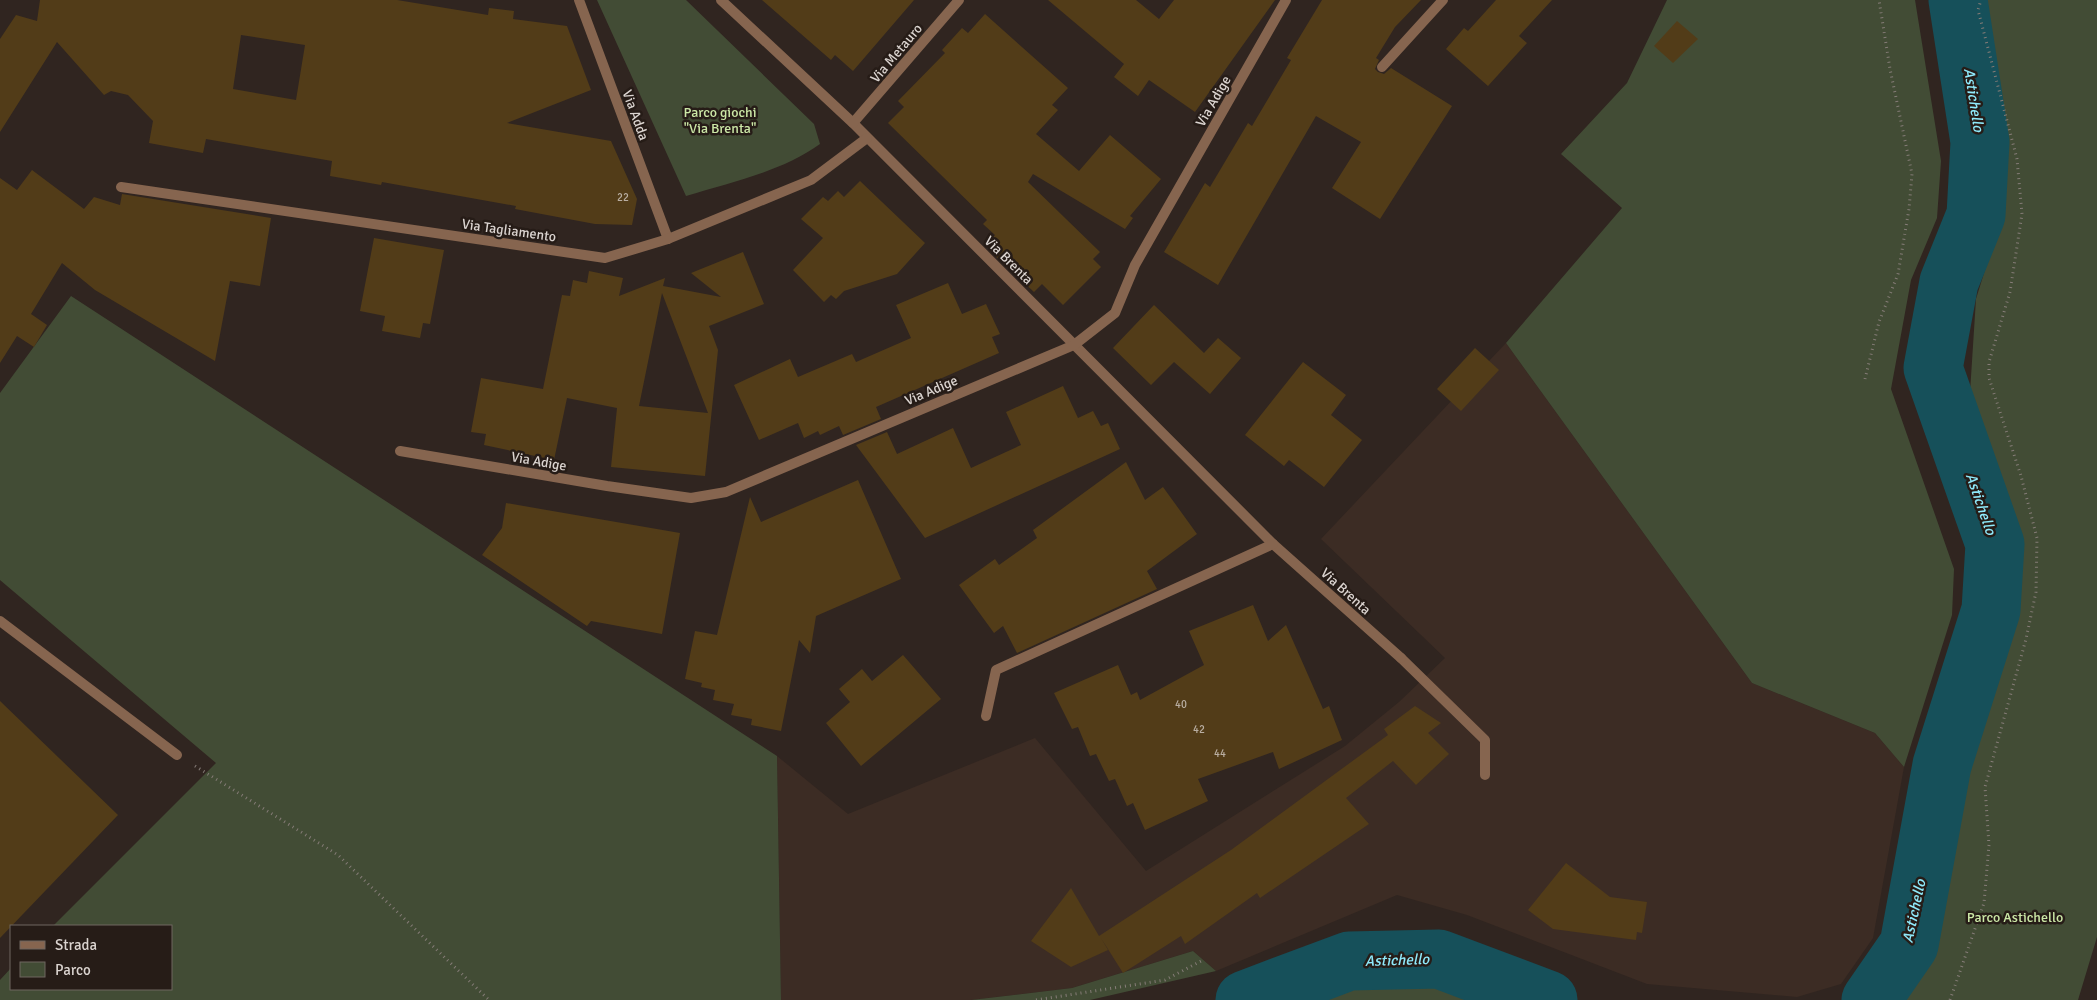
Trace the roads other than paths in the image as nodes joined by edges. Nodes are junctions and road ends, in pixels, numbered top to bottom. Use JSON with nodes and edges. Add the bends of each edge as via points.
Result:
{"nodes":[{"id":1,"x":579,"y":0,"type":"edge"},
{"id":2,"x":722,"y":0,"type":"edge"},
{"id":3,"x":959,"y":0,"type":"edge"},
{"id":4,"x":1286,"y":0,"type":"edge"},
{"id":5,"x":1443,"y":0,"type":"edge"},
{"id":6,"x":1382,"y":67,"type":"dead end"},
{"id":7,"x":853,"y":123,"type":"junction"},
{"id":8,"x":867,"y":138,"type":"junction"},
{"id":9,"x":121,"y":187,"type":"dead end"},
{"id":10,"x":668,"y":239,"type":"junction"},
{"id":11,"x":1074,"y":345,"type":"junction"},
{"id":12,"x":400,"y":451,"type":"dead end"},
{"id":13,"x":1273,"y":544,"type":"junction"},
{"id":14,"x":0,"y":620,"type":"edge"},
{"id":15,"x":986,"y":716,"type":"dead end"},
{"id":16,"x":177,"y":755,"type":"road end"},
{"id":17,"x":1485,"y":775,"type":"dead end"}],
"edges":[{"from":1,"to":10,"type":"street","name":"Via Adda"},
{"from":2,"to":7,"type":"street","name":"Via Brenta"},
{"from":3,"to":7,"type":"street","name":"Via Metauro"},
{"from":4,"to":11,"type":"street","name":"Via Adige","via":[[1135,265],[1115,314]]},
{"from":5,"to":6,"type":"street"},
{"from":7,"to":8,"type":"street","name":"Via Brenta"},
{"from":8,"to":10,"type":"street","name":"Via Tagliamento","via":[[812,180]]},
{"from":8,"to":11,"type":"street","name":"Via Brenta"},
{"from":9,"to":10,"type":"street","name":"Via Tagliamento","via":[[605,258]]},
{"from":11,"to":12,"type":"street","name":"Via Adige","via":[[726,492],[691,498]]},
{"from":11,"to":13,"type":"street","name":"Via Brenta"},
{"from":13,"to":15,"type":"street","via":[[996,670]]},
{"from":13,"to":17,"type":"street","name":"Via Brenta","via":[[1401,658],[1485,740]]},
{"from":14,"to":16,"type":"street"}]}
